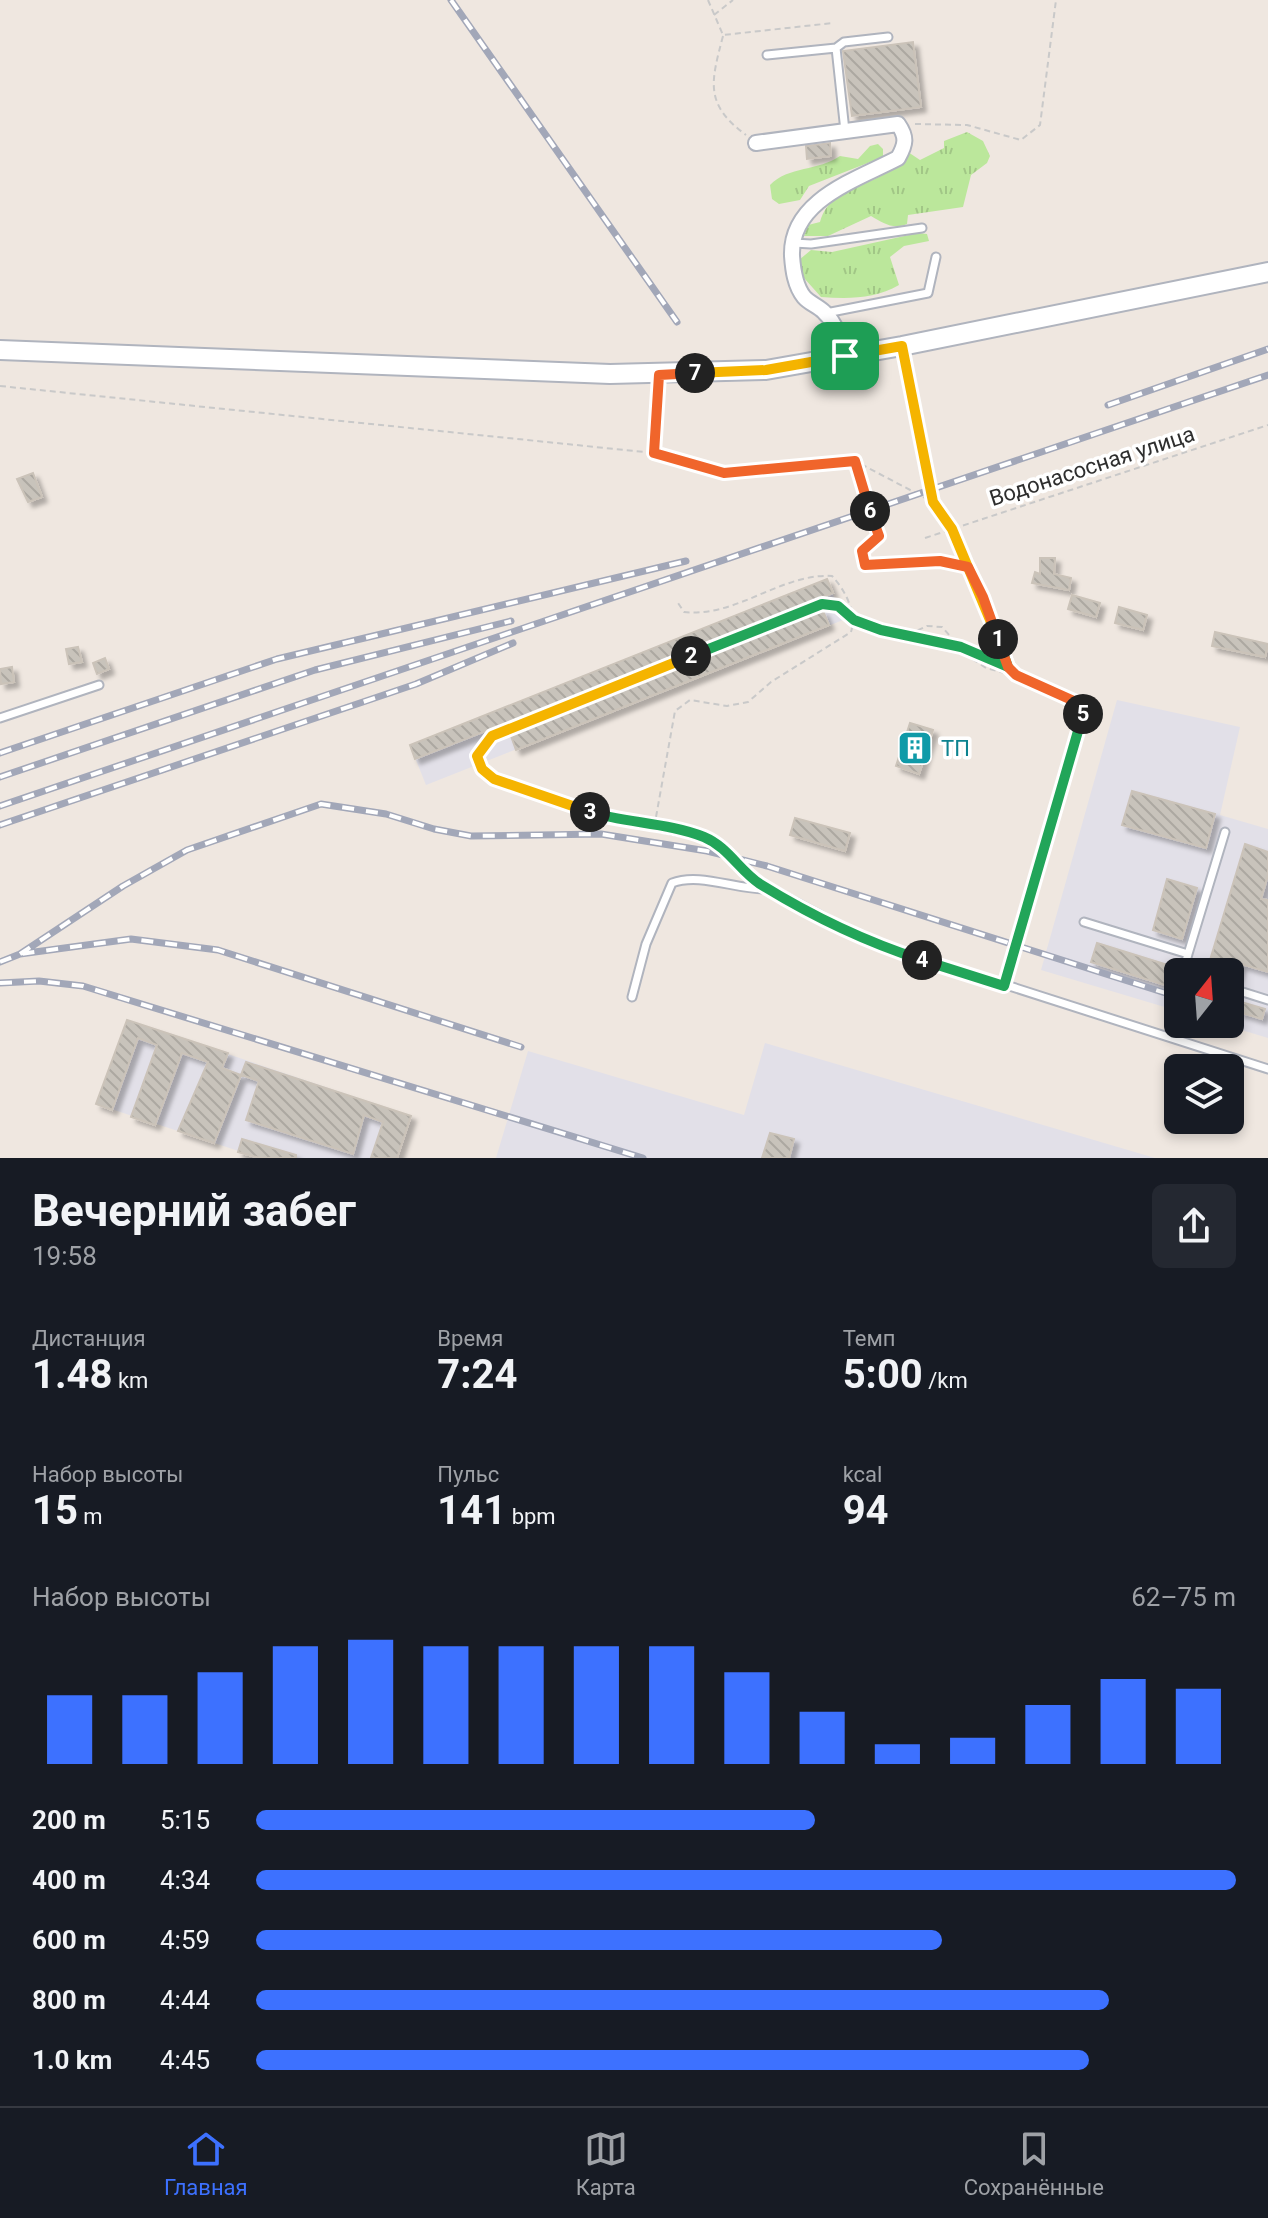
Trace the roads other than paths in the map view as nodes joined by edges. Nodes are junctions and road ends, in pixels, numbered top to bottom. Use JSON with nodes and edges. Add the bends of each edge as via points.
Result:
{"nodes":[{"id":1,"x":888,"y":37,"type":"dead end"},
{"id":2,"x":836,"y":48,"type":"junction"},
{"id":3,"x":767,"y":55,"type":"dead end"},
{"id":4,"x":845,"y":131,"type":"junction"},
{"id":5,"x":756,"y":143,"type":"road end"},
{"id":6,"x":922,"y":228,"type":"dead end"},
{"id":7,"x":792,"y":242,"type":"junction"},
{"id":8,"x":936,"y":257,"type":"dead end"},
{"id":9,"x":1268,"y":272,"type":"edge"},
{"id":10,"x":826,"y":313,"type":"junction"},
{"id":11,"x":0,"y":350,"type":"edge"},
{"id":12,"x":845,"y":356,"type":"junction"},
{"id":13,"x":838,"y":606,"type":"road end"},
{"id":14,"x":1036,"y":683,"type":"road end"},
{"id":15,"x":99,"y":685,"type":"dead end"},
{"id":16,"x":0,"y":718,"type":"edge"},
{"id":17,"x":1225,"y":832,"type":"dead end"},
{"id":18,"x":769,"y":889,"type":"junction"},
{"id":19,"x":1084,"y":922,"type":"dead end"},
{"id":20,"x":1188,"y":954,"type":"junction"},
{"id":21,"x":1187,"y":958,"type":"edge"},
{"id":22,"x":1004,"y":986,"type":"junction"},
{"id":23,"x":1244,"y":992,"type":"edge"},
{"id":24,"x":632,"y":997,"type":"dead end"},
{"id":25,"x":1268,"y":1000,"type":"edge"},
{"id":26,"x":1268,"y":1069,"type":"edge"}],
"edges":[{"from":1,"to":2,"type":"lane","via":[[844,42]]},
{"from":2,"to":3,"type":"lane"},
{"from":2,"to":4,"type":"lane"},
{"from":4,"to":5,"type":"street"},
{"from":4,"to":7,"type":"street","via":[[898,124],[905,146],[898,158],[820,199],[802,216]]},
{"from":6,"to":7,"type":"lane","via":[[811,244]]},
{"from":7,"to":10,"type":"street","via":[[798,285],[804,297]]},
{"from":8,"to":10,"type":"lane","via":[[928,293]]},
{"from":9,"to":12,"type":"street"},
{"from":10,"to":12,"type":"street"},
{"from":11,"to":12,"type":"street","via":[[659,375],[766,370]]},
{"from":13,"to":18,"type":"lane","via":[[822,604],[492,736],[477,756],[494,779],[530,793],[601,815],[701,836],[721,846]]},
{"from":14,"to":22,"type":"lane","via":[[1085,706]]},
{"from":15,"to":16,"type":"lane"},
{"from":17,"to":20,"type":"lane"},
{"from":18,"to":22,"type":"lane","via":[[869,941]]},
{"from":18,"to":24,"type":"lane","via":[[687,877],[672,883],[646,944]]},
{"from":19,"to":20,"type":"lane"},
{"from":20,"to":21,"type":"lane"},
{"from":22,"to":26,"type":"lane"},
{"from":23,"to":25,"type":"lane"}]}
